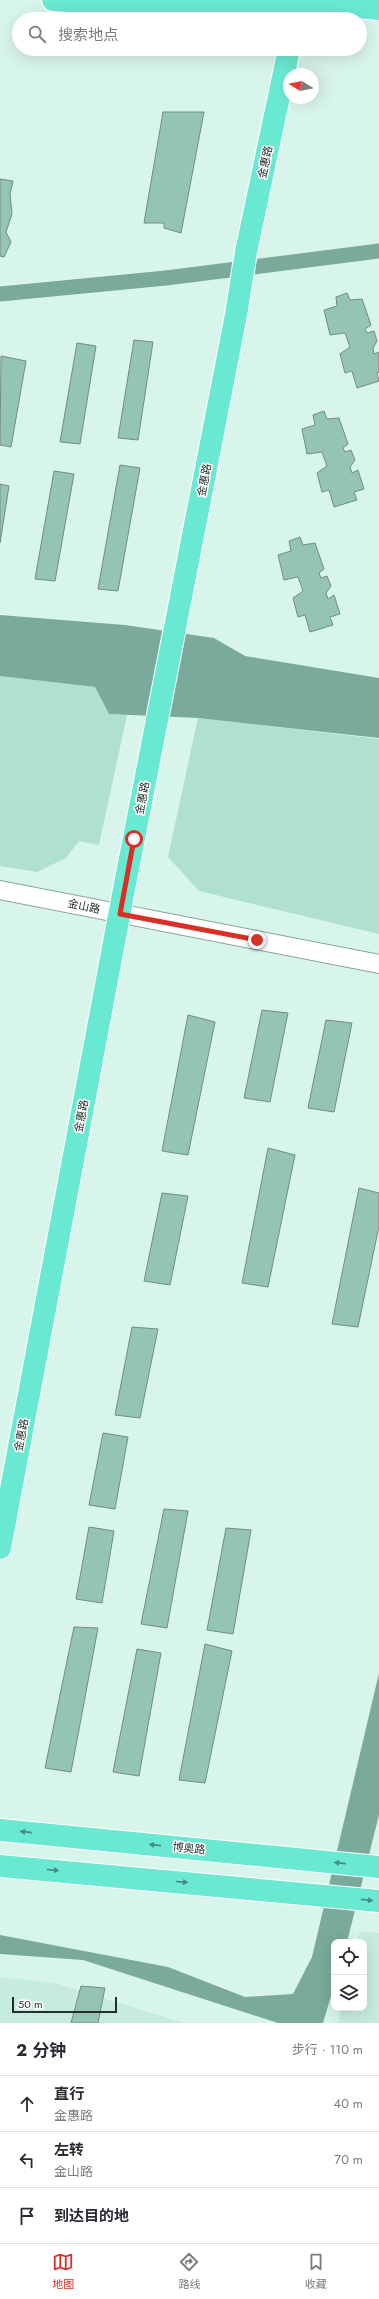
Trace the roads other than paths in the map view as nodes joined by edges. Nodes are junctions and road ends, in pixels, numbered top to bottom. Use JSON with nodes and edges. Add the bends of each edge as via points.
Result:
{"nodes":[{"id":1,"x":53,"y":0,"type":"edge"},
{"id":2,"x":295,"y":6,"type":"edge"},
{"id":3,"x":379,"y":9,"type":"edge"},
{"id":4,"x":288,"y":56,"type":"edge"},
{"id":5,"x":0,"y":890,"type":"edge"},
{"id":6,"x":120,"y":914,"type":"junction"},
{"id":7,"x":379,"y":964,"type":"edge"},
{"id":8,"x":0,"y":1548,"type":"edge"},
{"id":9,"x":0,"y":1830,"type":"edge"},
{"id":10,"x":0,"y":1866,"type":"edge"},
{"id":11,"x":379,"y":1867,"type":"edge"},
{"id":12,"x":379,"y":1901,"type":"edge"}],
"edges":[{"from":1,"to":2,"type":"main road","via":[[224,10]]},
{"from":2,"to":3,"type":"main road"},
{"from":4,"to":6,"type":"main road","name":"金惠路","via":[[246,252]]},
{"from":5,"to":6,"type":"street","name":"金山路"},
{"from":6,"to":7,"type":"street","name":"金山路"},
{"from":6,"to":8,"type":"main road","name":"金惠路"},
{"from":11,"to":9,"type":"main road","name":"博奥路","one_way":true},
{"from":10,"to":12,"type":"main road","one_way":true}]}
